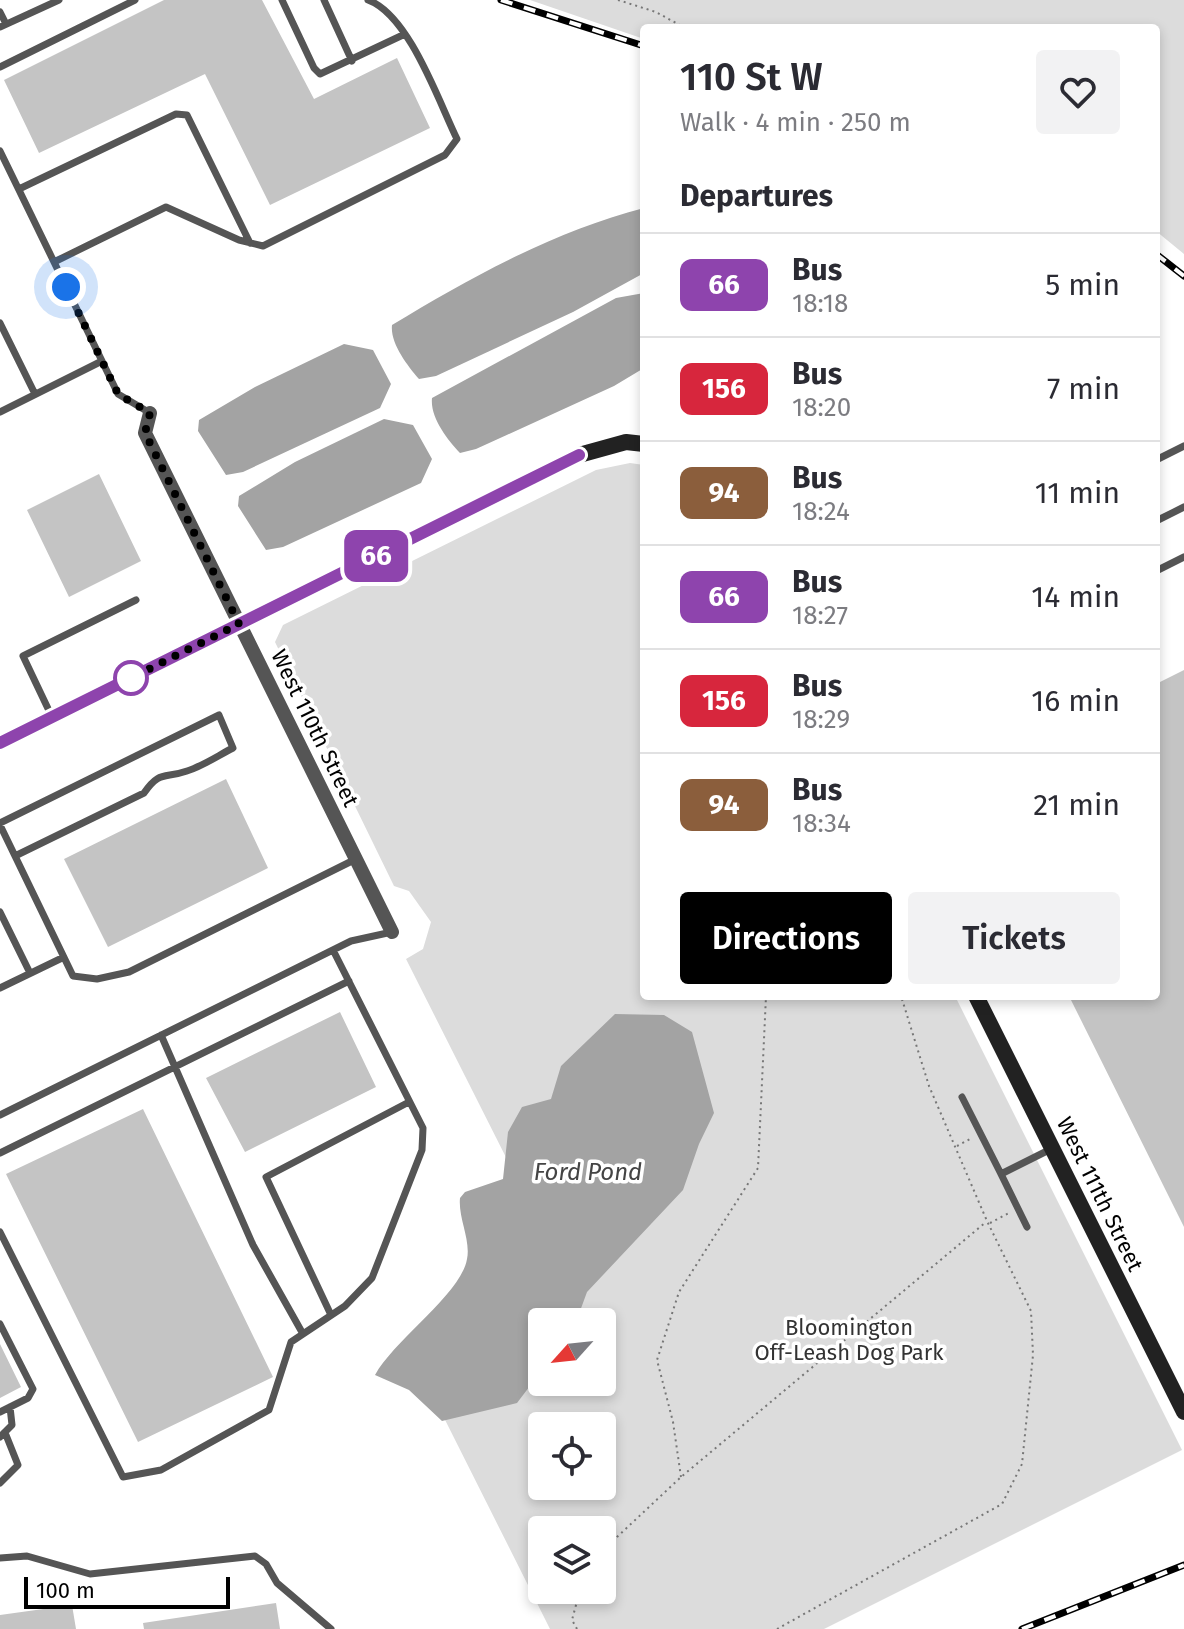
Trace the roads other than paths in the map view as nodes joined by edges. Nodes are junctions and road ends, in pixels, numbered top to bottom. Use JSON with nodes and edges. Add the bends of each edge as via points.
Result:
{"nodes":[{"id":1,"x":59,"y":0,"type":"edge"},
{"id":2,"x":135,"y":0,"type":"edge"},
{"id":3,"x":282,"y":0,"type":"edge"},
{"id":4,"x":324,"y":0,"type":"edge"},
{"id":5,"x":368,"y":0,"type":"edge"},
{"id":6,"x":0,"y":12,"type":"edge"},
{"id":7,"x":3,"y":26,"type":"edge"},
{"id":8,"x":405,"y":34,"type":"junction"},
{"id":9,"x":352,"y":61,"type":"junction"},
{"id":10,"x":0,"y":67,"type":"edge"},
{"id":11,"x":0,"y":151,"type":"edge"},
{"id":12,"x":19,"y":189,"type":"junction"},
{"id":13,"x":250,"y":243,"type":"junction"},
{"id":14,"x":54,"y":262,"type":"junction"},
{"id":15,"x":0,"y":323,"type":"edge"},
{"id":16,"x":102,"y":361,"type":"junction"},
{"id":17,"x":35,"y":394,"type":"junction"},
{"id":18,"x":0,"y":412,"type":"edge"},
{"id":19,"x":150,"y":413,"type":"joint"},
{"id":20,"x":640,"y":444,"type":"edge"},
{"id":21,"x":1184,"y":446,"type":"edge"},
{"id":22,"x":1160,"y":458,"type":"edge"},
{"id":23,"x":1184,"y":507,"type":"edge"},
{"id":24,"x":1160,"y":519,"type":"edge"},
{"id":25,"x":1184,"y":557,"type":"edge"},
{"id":26,"x":1160,"y":569,"type":"edge"},
{"id":27,"x":136,"y":600,"type":"dead end"},
{"id":28,"x":239,"y":624,"type":"junction"},
{"id":29,"x":52,"y":717,"type":"junction"},
{"id":30,"x":2,"y":736,"type":"edge"},
{"id":31,"x":0,"y":824,"type":"edge"},
{"id":32,"x":15,"y":856,"type":"junction"},
{"id":33,"x":356,"y":859,"type":"junction"},
{"id":34,"x":0,"y":912,"type":"edge"},
{"id":35,"x":392,"y":932,"type":"joint"},
{"id":36,"x":333,"y":950,"type":"junction"},
{"id":37,"x":62,"y":958,"type":"junction"},
{"id":38,"x":30,"y":973,"type":"junction"},
{"id":39,"x":349,"y":981,"type":"junction"},
{"id":40,"x":0,"y":988,"type":"edge"},
{"id":41,"x":978,"y":1000,"type":"edge"},
{"id":42,"x":161,"y":1035,"type":"junction"},
{"id":43,"x":178,"y":1065,"type":"junction"},
{"id":44,"x":962,"y":1097,"type":"dead end"},
{"id":45,"x":409,"y":1102,"type":"junction"},
{"id":46,"x":0,"y":1115,"type":"edge"},
{"id":47,"x":1053,"y":1148,"type":"junction"},
{"id":48,"x":0,"y":1153,"type":"edge"},
{"id":49,"x":1001,"y":1174,"type":"junction"},
{"id":50,"x":1027,"y":1227,"type":"dead end"},
{"id":51,"x":0,"y":1232,"type":"edge"},
{"id":52,"x":331,"y":1315,"type":"junction"},
{"id":53,"x":0,"y":1324,"type":"edge"},
{"id":54,"x":303,"y":1334,"type":"junction"},
{"id":55,"x":10,"y":1407,"type":"junction"},
{"id":56,"x":0,"y":1412,"type":"edge"},
{"id":57,"x":1184,"y":1412,"type":"edge"},
{"id":58,"x":3,"y":1436,"type":"edge"},
{"id":59,"x":0,"y":1483,"type":"edge"},
{"id":60,"x":0,"y":1558,"type":"edge"},
{"id":61,"x":331,"y":1629,"type":"edge"}],
"edges":[{"from":1,"to":7,"type":"lane"},
{"from":2,"to":10,"type":"lane"},
{"from":3,"to":9,"type":"lane","via":[[320,74]]},
{"from":4,"to":9,"type":"lane"},
{"from":5,"to":8,"type":"lane","via":[[392,15]]},
{"from":6,"to":7,"type":"lane"},
{"from":8,"to":9,"type":"lane"},
{"from":8,"to":13,"type":"lane","via":[[457,139],[445,155],[263,246]]},
{"from":11,"to":12,"type":"lane"},
{"from":12,"to":13,"type":"lane","via":[[176,114],[187,115]]},
{"from":12,"to":14,"type":"lane"},
{"from":13,"to":14,"type":"lane","via":[[166,207]]},
{"from":14,"to":16,"type":"lane"},
{"from":15,"to":17,"type":"lane"},
{"from":16,"to":17,"type":"lane"},
{"from":16,"to":19,"type":"lane","via":[[118,394]]},
{"from":17,"to":18,"type":"lane"},
{"from":19,"to":28,"type":"street","name":"West 110th Street","via":[[145,433]]},
{"from":20,"to":28,"type":"street","via":[[626,442],[579,455]]},
{"from":21,"to":22,"type":"lane"},
{"from":23,"to":24,"type":"lane"},
{"from":25,"to":26,"type":"lane"},
{"from":27,"to":29,"type":"lane","via":[[23,656]]},
{"from":28,"to":29,"type":"street"},
{"from":28,"to":33,"type":"street","name":"West 110th Street"},
{"from":29,"to":30,"type":"street"},
{"from":31,"to":32,"type":"lane"},
{"from":31,"to":32,"type":"lane","via":[[219,715],[233,748],[185,772],[166,773],[144,793]]},
{"from":32,"to":37,"type":"lane"},
{"from":33,"to":35,"type":"street","name":"West 110th Street"},
{"from":33,"to":37,"type":"lane","via":[[129,972],[97,979],[73,976]]},
{"from":34,"to":38,"type":"lane"},
{"from":35,"to":36,"type":"lane"},
{"from":36,"to":39,"type":"lane"},
{"from":36,"to":42,"type":"lane"},
{"from":37,"to":38,"type":"lane"},
{"from":38,"to":40,"type":"lane"},
{"from":39,"to":43,"type":"lane"},
{"from":39,"to":45,"type":"lane"},
{"from":41,"to":47,"type":"street","name":"West 111th Street"},
{"from":42,"to":43,"type":"lane"},
{"from":42,"to":46,"type":"lane"},
{"from":43,"to":48,"type":"lane"},
{"from":43,"to":54,"type":"lane","via":[[253,1245]]},
{"from":44,"to":49,"type":"lane"},
{"from":45,"to":52,"type":"lane","via":[[423,1128],[422,1150],[372,1278]]},
{"from":45,"to":52,"type":"lane","via":[[266,1177]]},
{"from":47,"to":49,"type":"lane"},
{"from":47,"to":57,"type":"street","name":"West 111th Street"},
{"from":49,"to":50,"type":"lane"},
{"from":51,"to":54,"type":"lane","via":[[123,1477],[161,1470],[269,1410],[291,1342]]},
{"from":52,"to":54,"type":"lane"},
{"from":53,"to":55,"type":"lane","via":[[33,1389],[28,1398]]},
{"from":55,"to":56,"type":"lane"},
{"from":55,"to":58,"type":"lane","via":[[12,1425]]},
{"from":58,"to":59,"type":"lane","via":[[18,1465]]},
{"from":60,"to":61,"type":"lane","via":[[27,1556],[90,1574],[255,1556],[277,1583]]}]}
